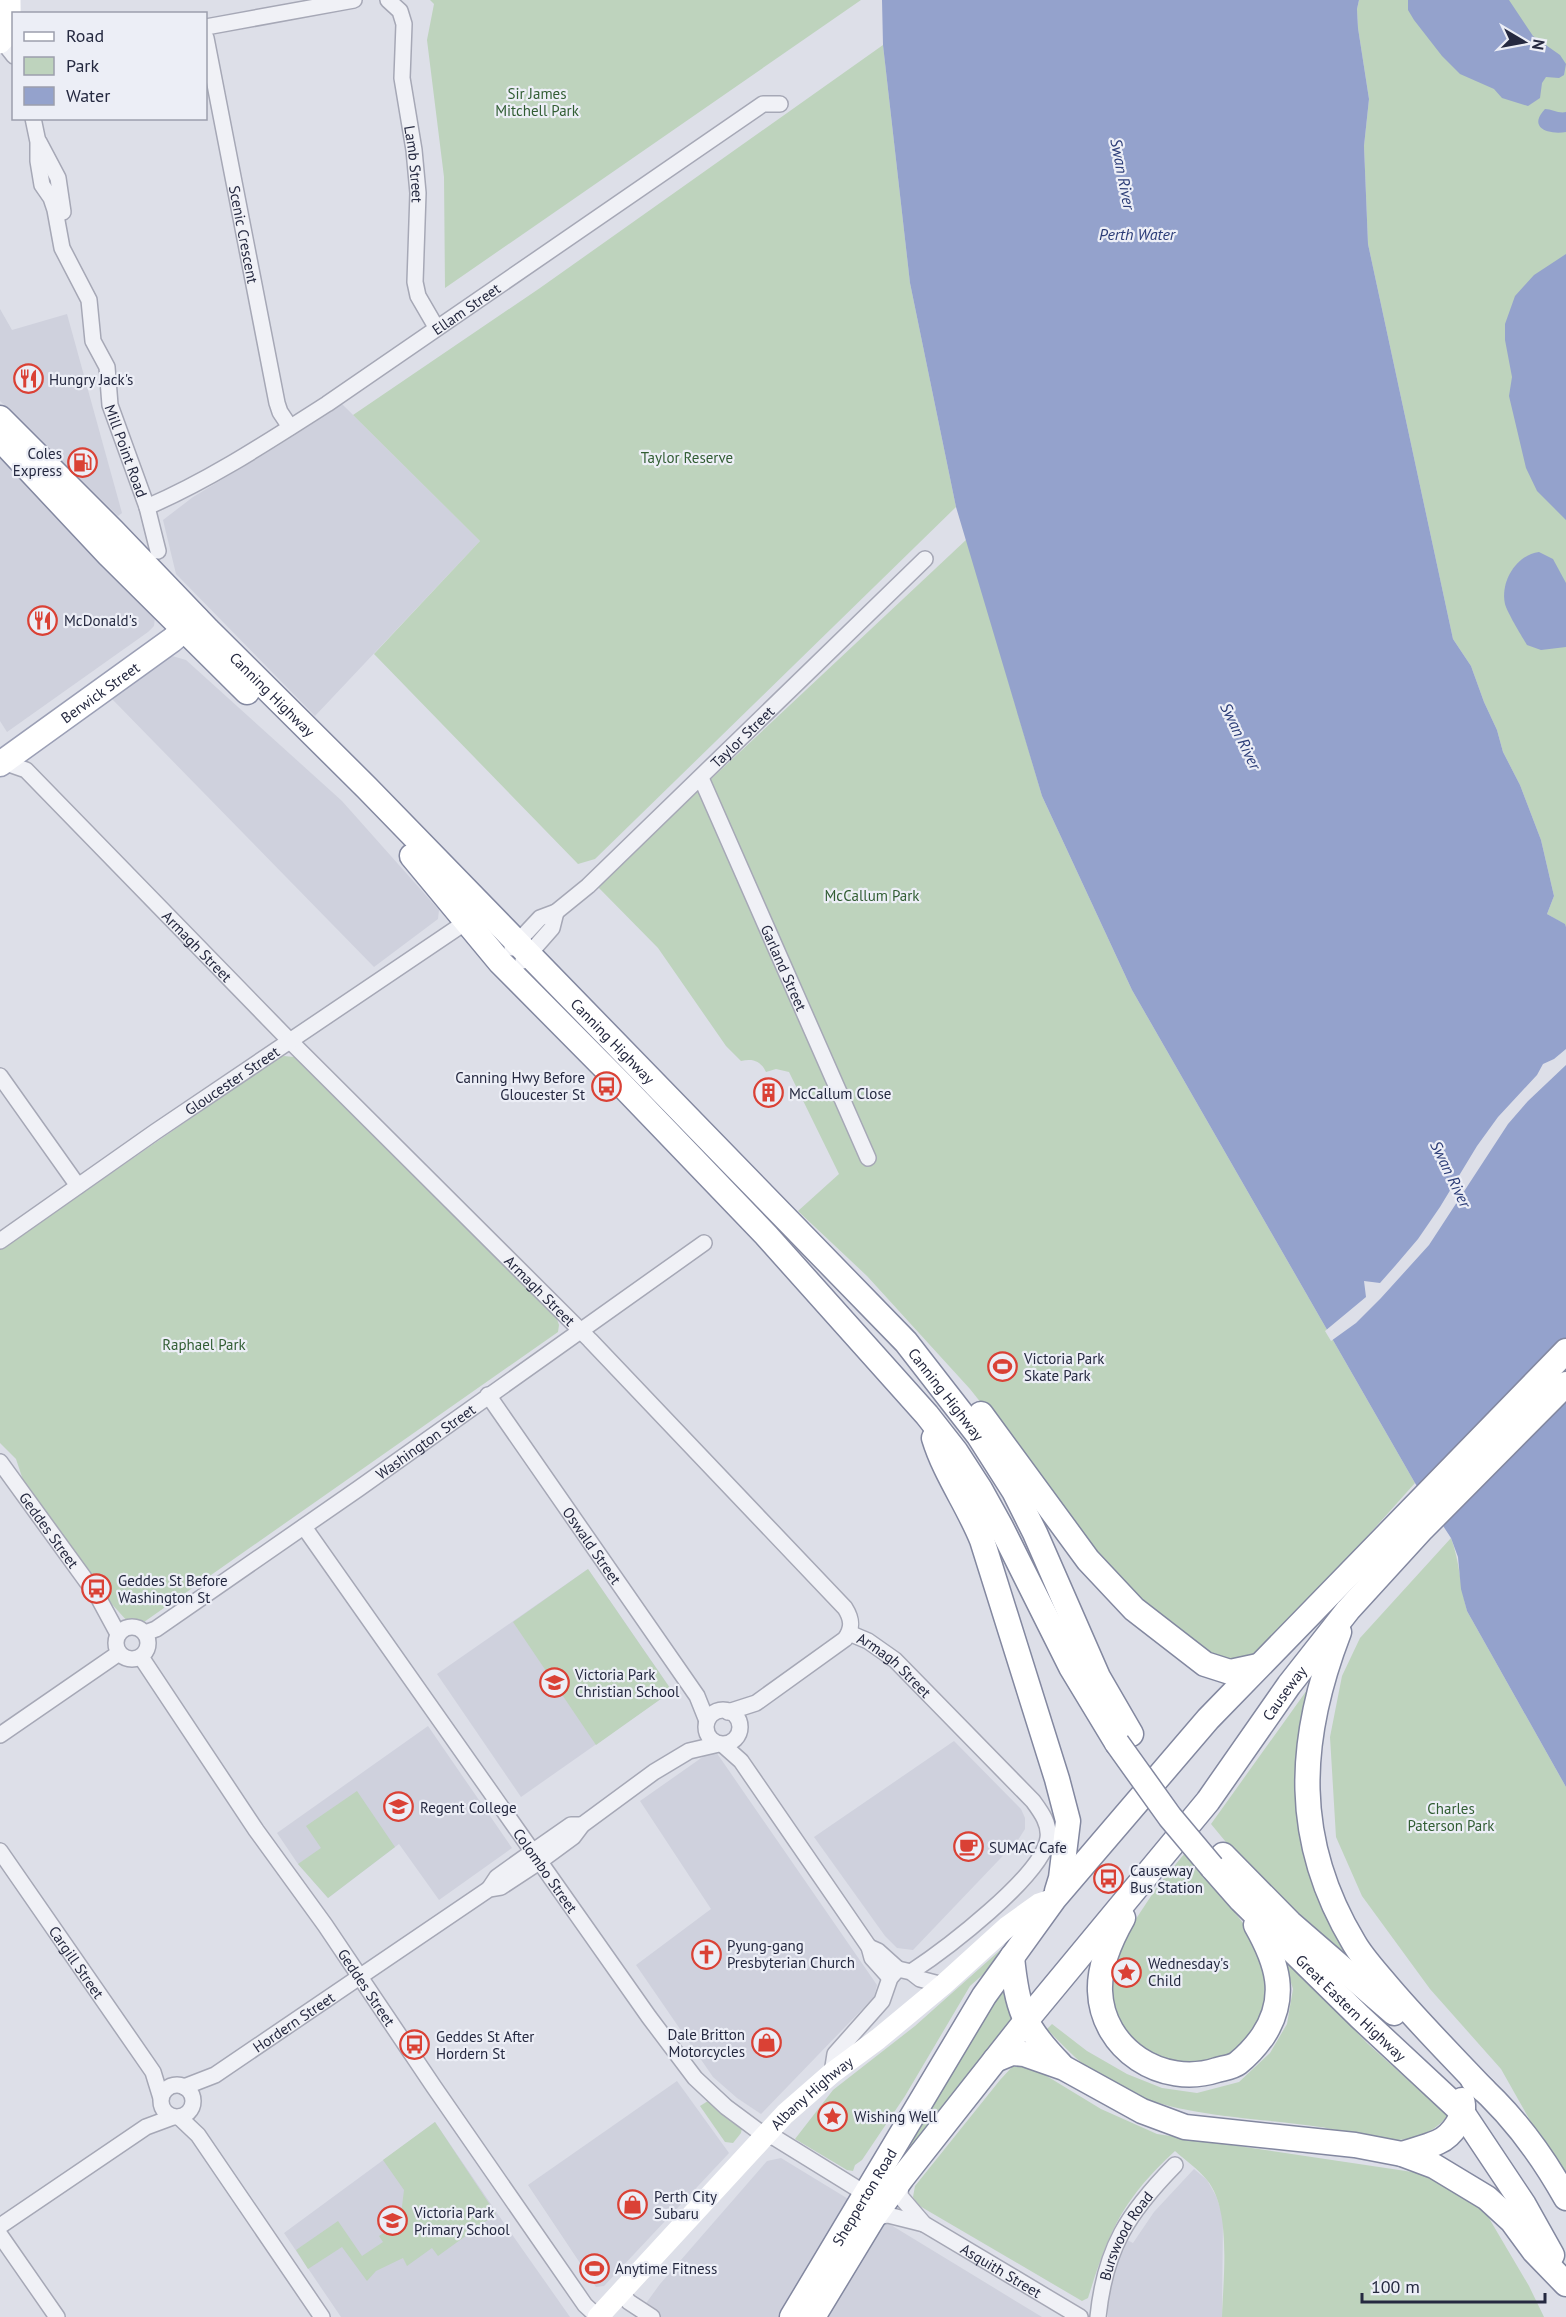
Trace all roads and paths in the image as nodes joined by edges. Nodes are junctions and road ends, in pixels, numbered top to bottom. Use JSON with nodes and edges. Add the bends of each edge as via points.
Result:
{"nodes":[{"id":1,"x":10,"y":0,"type":"edge"},
{"id":2,"x":354,"y":0,"type":"edge"},
{"id":3,"x":389,"y":1,"type":"edge"},
{"id":4,"x":207,"y":27,"type":"edge"},
{"id":5,"x":207,"y":43,"type":"edge"},
{"id":6,"x":4,"y":45,"type":"edge"},
{"id":7,"x":780,"y":104,"type":"dead end"},
{"id":8,"x":33,"y":120,"type":"edge"},
{"id":9,"x":436,"y":327,"type":"junction"},
{"id":10,"x":0,"y":418,"type":"edge"},
{"id":11,"x":290,"y":427,"type":"junction"},
{"id":12,"x":0,"y":440,"type":"edge"},
{"id":13,"x":147,"y":507,"type":"junction"},
{"id":14,"x":158,"y":551,"type":"dead end"},
{"id":15,"x":925,"y":559,"type":"dead end"},
{"id":16,"x":186,"y":620,"type":"junction"},
{"id":17,"x":10,"y":758,"type":"edge"},
{"id":18,"x":701,"y":778,"type":"junction"},
{"id":19,"x":466,"y":922,"type":"junction"},
{"id":20,"x":522,"y":949,"type":"junction"},
{"id":21,"x":506,"y":969,"type":"junction"},
{"id":22,"x":290,"y":1041,"type":"junction"},
{"id":23,"x":0,"y":1076,"type":"edge"},
{"id":24,"x":868,"y":1158,"type":"dead end"},
{"id":25,"x":78,"y":1186,"type":"junction"},
{"id":26,"x":0,"y":1241,"type":"edge"},
{"id":27,"x":704,"y":1243,"type":"dead end"},
{"id":28,"x":581,"y":1332,"type":"junction"},
{"id":29,"x":906,"y":1342,"type":"junction"},
{"id":30,"x":1566,"y":1351,"type":"edge"},
{"id":31,"x":1566,"y":1384,"type":"edge"},
{"id":32,"x":488,"y":1395,"type":"junction"},
{"id":33,"x":927,"y":1414,"type":"junction"},
{"id":34,"x":0,"y":1462,"type":"edge"},
{"id":35,"x":1414,"y":1521,"type":"junction"},
{"id":36,"x":304,"y":1527,"type":"junction"},
{"id":37,"x":1348,"y":1610,"type":"junction"},
{"id":38,"x":132,"y":1631,"type":"junction"},
{"id":39,"x":849,"y":1633,"type":"junction"},
{"id":40,"x":119,"y":1653,"type":"junction"},
{"id":41,"x":141,"y":1657,"type":"junction"},
{"id":42,"x":1258,"y":1666,"type":"junction"},
{"id":43,"x":697,"y":1696,"type":"junction"},
{"id":44,"x":756,"y":1703,"type":"junction"},
{"id":45,"x":724,"y":1711,"type":"junction"},
{"id":46,"x":707,"y":1725,"type":"junction"},
{"id":47,"x":739,"y":1729,"type":"junction"},
{"id":48,"x":0,"y":1735,"type":"edge"},
{"id":49,"x":1124,"y":1738,"type":"junction"},
{"id":50,"x":721,"y":1744,"type":"junction"},
{"id":51,"x":689,"y":1751,"type":"junction"},
{"id":52,"x":741,"y":1761,"type":"junction"},
{"id":53,"x":0,"y":1851,"type":"edge"},
{"id":54,"x":535,"y":1857,"type":"junction"},
{"id":55,"x":1217,"y":1861,"type":"junction"},
{"id":56,"x":1147,"y":1876,"type":"junction"},
{"id":57,"x":1054,"y":1899,"type":"junction"},
{"id":58,"x":1241,"y":1900,"type":"junction"},
{"id":59,"x":1012,"y":1957,"type":"junction"},
{"id":60,"x":900,"y":1973,"type":"junction"},
{"id":61,"x":359,"y":1977,"type":"junction"},
{"id":62,"x":943,"y":1985,"type":"junction"},
{"id":63,"x":1025,"y":2022,"type":"junction"},
{"id":64,"x":1427,"y":2042,"type":"junction"},
{"id":65,"x":995,"y":2060,"type":"junction"},
{"id":66,"x":1064,"y":2068,"type":"junction"},
{"id":67,"x":153,"y":2072,"type":"junction"},
{"id":68,"x":832,"y":2073,"type":"junction"},
{"id":69,"x":215,"y":2075,"type":"junction"},
{"id":70,"x":179,"y":2086,"type":"junction"},
{"id":71,"x":1484,"y":2090,"type":"junction"},
{"id":72,"x":161,"y":2102,"type":"junction"},
{"id":73,"x":192,"y":2105,"type":"junction"},
{"id":74,"x":1462,"y":2112,"type":"junction"},
{"id":75,"x":176,"y":2117,"type":"junction"},
{"id":76,"x":146,"y":2127,"type":"junction"},
{"id":77,"x":767,"y":2134,"type":"junction"},
{"id":78,"x":198,"y":2135,"type":"junction"},
{"id":79,"x":1402,"y":2154,"type":"junction"},
{"id":80,"x":1175,"y":2164,"type":"dead end"},
{"id":81,"x":902,"y":2178,"type":"junction"},
{"id":82,"x":866,"y":2194,"type":"junction"},
{"id":83,"x":1566,"y":2198,"type":"edge"},
{"id":84,"x":873,"y":2218,"type":"junction"},
{"id":85,"x":924,"y":2224,"type":"junction"},
{"id":86,"x":0,"y":2226,"type":"edge"},
{"id":87,"x":0,"y":2235,"type":"edge"},
{"id":88,"x":1566,"y":2284,"type":"edge"},
{"id":89,"x":621,"y":2294,"type":"junction"},
{"id":90,"x":57,"y":2317,"type":"edge"},
{"id":91,"x":322,"y":2317,"type":"edge"},
{"id":92,"x":598,"y":2317,"type":"edge"},
{"id":93,"x":652,"y":2317,"type":"edge"},
{"id":94,"x":792,"y":2317,"type":"edge"},
{"id":95,"x":813,"y":2317,"type":"edge"},
{"id":96,"x":1080,"y":2317,"type":"edge"},
{"id":97,"x":1098,"y":2317,"type":"edge"}],
"edges":[{"from":1,"to":6,"type":"main road"},
{"from":2,"to":4,"type":"street"},
{"from":3,"to":9,"type":"street","name":"Lamb Street","via":[[403,17],[402,78],[416,171],[415,282],[418,296]]},
{"from":5,"to":11,"type":"street","name":"Scenic Crescent","via":[[278,403]]},
{"from":7,"to":9,"type":"street","name":"Ellam Street","via":[[762,104]]},
{"from":8,"to":13,"type":"street","name":"Mill Point Road","via":[[38,142],[58,178],[62,248],[89,300],[93,341],[107,367],[112,412]]},
{"from":9,"to":11,"type":"street","name":"Ellam Street"},
{"from":10,"to":16,"type":"main road","name":"Canning Highway","via":[[106,523]]},
{"from":11,"to":13,"type":"street","name":"Ellam Street"},
{"from":12,"to":16,"type":"main road","name":"Canning Highway"},
{"from":13,"to":14,"type":"street","name":"Mill Point Road"},
{"from":15,"to":18,"type":"street","name":"Taylor Street"},
{"from":16,"to":17,"type":"main road","name":"Berwick Street"},
{"from":16,"to":19,"type":"main road","name":"Canning Highway","via":[[406,849]]},
{"from":16,"to":20,"type":"main road","name":"Canning Highway","via":[[367,788]]},
{"from":17,"to":22,"type":"street","name":"Armagh Street"},
{"from":18,"to":20,"type":"street","name":"Taylor Street","via":[[588,886],[556,912],[540,918]]},
{"from":18,"to":24,"type":"street","name":"Garland Street"},
{"from":19,"to":21,"type":"main road","name":"Canning Highway"},
{"from":19,"to":22,"type":"street","name":"Gloucester Street"},
{"from":20,"to":21,"type":"street","name":"Taylor Street"},
{"from":20,"to":29,"type":"main road","name":"Canning Highway"},
{"from":21,"to":33,"type":"main road","name":"Canning Highway","via":[[766,1235]]},
{"from":22,"to":25,"type":"street","name":"Gloucester Street"},
{"from":22,"to":28,"type":"street","name":"Armagh Street"},
{"from":23,"to":25,"type":"street"},
{"from":25,"to":26,"type":"street","name":"Gloucester Street"},
{"from":27,"to":28,"type":"street","name":"Washington Street"},
{"from":28,"to":32,"type":"street","name":"Washington Street"},
{"from":28,"to":39,"type":"street","name":"Armagh Street","via":[[845,1608],[850,1616]]},
{"from":29,"to":42,"type":"main road","via":[[954,1382],[995,1431],[1088,1560],[1134,1609],[1205,1664],[1230,1672]]},
{"from":29,"to":49,"type":"main road","name":"Canning Highway","via":[[979,1436],[1014,1491]]},
{"from":30,"to":35,"type":"main road","name":"Causeway"},
{"from":31,"to":35,"type":"main road","name":"Causeway"},
{"from":32,"to":36,"type":"street","name":"Washington Street"},
{"from":32,"to":43,"type":"street","name":"Oswald Street"},
{"from":33,"to":49,"type":"main road","name":"Canning Highway","via":[[986,1499],[1071,1667]]},
{"from":33,"to":57,"type":"main road","via":[[939,1453],[985,1549],[1060,1787],[1068,1821],[1062,1878]]},
{"from":34,"to":38,"type":"street","name":"Geddes Street","via":[[98,1597]]},
{"from":35,"to":37,"type":"main road","name":"Causeway"},
{"from":35,"to":42,"type":"main road","name":"Causeway"},
{"from":36,"to":38,"type":"street","name":"Washington Street","via":[[156,1629]]},
{"from":36,"to":54,"type":"street","name":"Colombo Street"},
{"from":37,"to":56,"type":"main road","name":"Causeway","via":[[1289,1685],[1208,1801]]},
{"from":37,"to":71,"type":"main road","via":[[1323,1678],[1309,1743],[1309,1824],[1326,1885],[1354,1943],[1372,1968]]},
{"from":38,"to":40,"type":"street","via":[[116,1646]]},
{"from":38,"to":41,"type":"street","via":[[148,1646]]},
{"from":39,"to":44,"type":"street","via":[[841,1643]]},
{"from":39,"to":60,"type":"street","name":"Armagh Street","via":[[895,1660],[1042,1813],[1048,1837],[1040,1861],[977,1922],[932,1958]]},
{"from":40,"to":41,"type":"street","via":[[127,1659]]},
{"from":40,"to":48,"type":"street"},
{"from":41,"to":61,"type":"street","name":"Geddes Street"},
{"from":42,"to":57,"type":"main road","name":"Causeway","via":[[1183,1747]]},
{"from":43,"to":45,"type":"street","name":"Oswald Street"},
{"from":43,"to":46,"type":"street","name":"Oswald Street"},
{"from":44,"to":45,"type":"street"},
{"from":44,"to":47,"type":"street"},
{"from":45,"to":46,"type":"street","via":[[711,1714]]},
{"from":45,"to":47,"type":"street","via":[[738,1719]]},
{"from":46,"to":50,"type":"street","via":[[708,1737]]},
{"from":46,"to":51,"type":"street","name":"Hordern Street"},
{"from":47,"to":50,"type":"street","via":[[731,1743]]},
{"from":47,"to":52,"type":"street"},
{"from":49,"to":55,"type":"main road","name":"Great Eastern Highway","via":[[1175,1798]]},
{"from":50,"to":51,"type":"street","name":"Hordern Street"},
{"from":50,"to":52,"type":"street"},
{"from":51,"to":54,"type":"street","name":"Hordern Street","via":[[582,1825],[573,1837]]},
{"from":52,"to":60,"type":"street","via":[[869,1947],[872,1958]]},
{"from":53,"to":67,"type":"street","name":"Cargill Street"},
{"from":54,"to":61,"type":"street","name":"Hordern Street","via":[[501,1887],[489,1889]]},
{"from":54,"to":77,"type":"street","name":"Colombo Street","via":[[695,2078],[751,2126]]},
{"from":55,"to":58,"type":"main road","name":"Great Eastern Highway"},
{"from":55,"to":64,"type":"main road","name":"Great Eastern Highway"},
{"from":56,"to":58,"type":"main road","via":[[1118,1926],[1101,1969],[1100,1990],[1102,2009],[1116,2039],[1136,2058],[1163,2071],[1206,2074],[1237,2064],[1255,2048],[1270,2025],[1277,2003],[1276,1967]]},
{"from":56,"to":63,"type":"main road","name":"Causeway"},
{"from":57,"to":59,"type":"main road","name":"Causeway"},
{"from":57,"to":62,"type":"main road","name":"Albany Highway","via":[[1039,1904],[1007,1927]]},
{"from":58,"to":74,"type":"main road","name":"Great Eastern Highway"},
{"from":59,"to":63,"type":"main road","via":[[1015,1990]]},
{"from":59,"to":82,"type":"main road","name":"Shepperton Road","via":[[984,1996]]},
{"from":60,"to":62,"type":"street"},
{"from":60,"to":68,"type":"street","via":[[882,2001],[835,2054]]},
{"from":61,"to":69,"type":"street","name":"Hordern Street"},
{"from":61,"to":92,"type":"street","name":"Geddes Street","via":[[575,2290]]},
{"from":62,"to":68,"type":"main road","name":"Albany Highway"},
{"from":63,"to":65,"type":"main road","name":"Shepperton Road"},
{"from":63,"to":66,"type":"main road","via":[[1038,2042]]},
{"from":64,"to":71,"type":"main road","name":"Great Eastern Highway"},
{"from":64,"to":74,"type":"main road","via":[[1456,2083],[1464,2106]]},
{"from":65,"to":66,"type":"main road","via":[[1012,2053],[1024,2054]]},
{"from":65,"to":81,"type":"main road","name":"Shepperton Road"},
{"from":66,"to":79,"type":"main road","via":[[1142,2111],[1185,2127],[1355,2145]]},
{"from":67,"to":70,"type":"street","name":"Cargill Street"},
{"from":67,"to":72,"type":"street","name":"Cargill Street"},
{"from":68,"to":77,"type":"main road","name":"Albany Highway"},
{"from":69,"to":70,"type":"street","name":"Hordern Street"},
{"from":69,"to":73,"type":"street","name":"Hordern Street"},
{"from":70,"to":72,"type":"street","via":[[165,2091]]},
{"from":70,"to":73,"type":"street","via":[[189,2091]]},
{"from":71,"to":83,"type":"main road","name":"Great Eastern Highway","via":[[1524,2135]]},
{"from":72,"to":75,"type":"street","via":[[168,2115]]},
{"from":72,"to":76,"type":"street"},
{"from":73,"to":75,"type":"street","via":[[189,2112]]},
{"from":73,"to":78,"type":"street"},
{"from":74,"to":79,"type":"main road","via":[[1457,2125],[1440,2141]]},
{"from":74,"to":88,"type":"main road","name":"Great Eastern Highway","via":[[1524,2205]]},
{"from":75,"to":76,"type":"street"},
{"from":75,"to":78,"type":"street"},
{"from":76,"to":86,"type":"street"},
{"from":77,"to":82,"type":"street"},
{"from":77,"to":89,"type":"main road","name":"Albany Highway"},
{"from":78,"to":91,"type":"street"},
{"from":79,"to":88,"type":"main road","via":[[1434,2166],[1486,2198],[1512,2221]]},
{"from":80,"to":97,"type":"street","name":"Burswood Road","via":[[1124,2225],[1104,2273]]},
{"from":81,"to":84,"type":"main road","name":"Shepperton Road"},
{"from":81,"to":85,"type":"street","name":"Asquith Street","via":[[900,2196]]},
{"from":82,"to":94,"type":"main road","name":"Shepperton Road"},
{"from":84,"to":85,"type":"street","name":"Asquith Street","via":[[888,2215]]},
{"from":84,"to":95,"type":"main road","name":"Shepperton Road"},
{"from":85,"to":96,"type":"street","name":"Asquith Street"},
{"from":87,"to":90,"type":"street"},
{"from":89,"to":92,"type":"main road","name":"Albany Highway"},
{"from":89,"to":93,"type":"street"}]}
